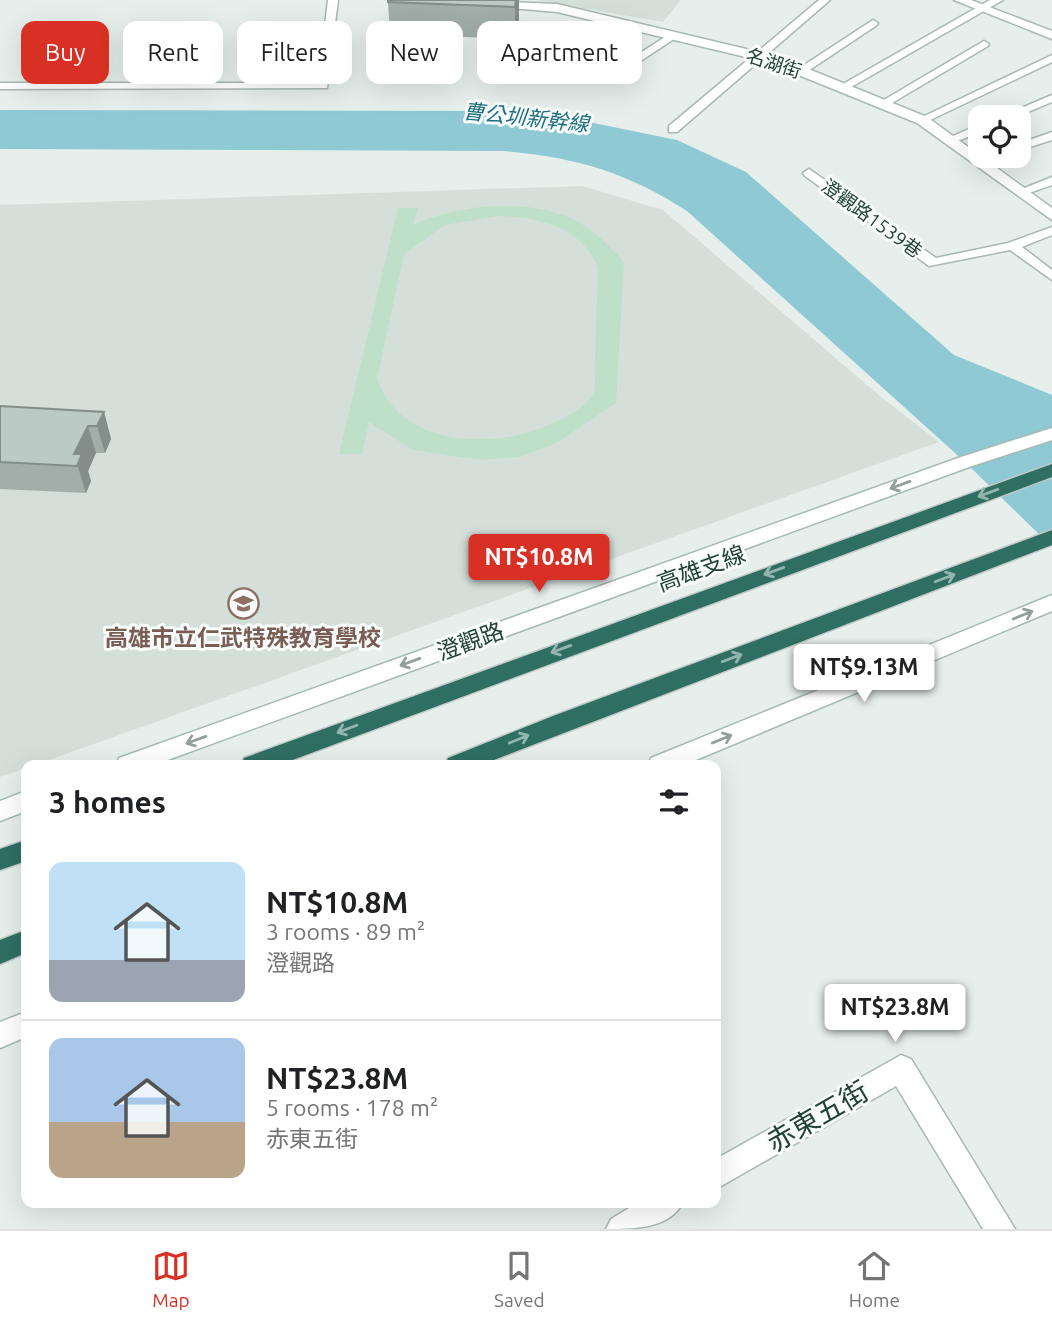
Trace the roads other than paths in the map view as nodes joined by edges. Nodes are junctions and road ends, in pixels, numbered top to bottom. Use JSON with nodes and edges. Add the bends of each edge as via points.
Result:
{"nodes":[{"id":1,"x":332,"y":0,"type":"edge"},
{"id":2,"x":463,"y":0,"type":"edge"},
{"id":3,"x":825,"y":0,"type":"edge"},
{"id":4,"x":960,"y":0,"type":"edge"},
{"id":5,"x":998,"y":0,"type":"edge"},
{"id":6,"x":984,"y":8,"type":"junction"},
{"id":7,"x":873,"y":23,"type":"dead end"},
{"id":8,"x":675,"y":35,"type":"junction"},
{"id":9,"x":1052,"y":35,"type":"edge"},
{"id":10,"x":984,"y":44,"type":"dead end"},
{"id":11,"x":642,"y":56,"type":"edge"},
{"id":12,"x":758,"y":56,"type":"junction"},
{"id":13,"x":1052,"y":58,"type":"edge"},
{"id":14,"x":801,"y":71,"type":"junction"},
{"id":15,"x":0,"y":86,"type":"edge"},
{"id":16,"x":842,"y":88,"type":"junction"},
{"id":17,"x":1052,"y":98,"type":"edge"},
{"id":18,"x":883,"y":104,"type":"junction"},
{"id":19,"x":1031,"y":107,"type":"edge"},
{"id":20,"x":922,"y":120,"type":"junction"},
{"id":21,"x":673,"y":129,"type":"dead end"},
{"id":22,"x":968,"y":133,"type":"edge"},
{"id":23,"x":1052,"y":136,"type":"edge"},
{"id":24,"x":950,"y":140,"type":"junction"},
{"id":25,"x":1031,"y":143,"type":"edge"},
{"id":26,"x":968,"y":153,"type":"edge"},
{"id":27,"x":990,"y":168,"type":"edge"},
{"id":28,"x":809,"y":173,"type":"dead end"},
{"id":29,"x":1052,"y":181,"type":"edge"},
{"id":30,"x":1023,"y":191,"type":"junction"},
{"id":31,"x":1052,"y":215,"type":"edge"},
{"id":32,"x":1052,"y":231,"type":"edge"},
{"id":33,"x":1012,"y":246,"type":"junction"},
{"id":34,"x":1052,"y":276,"type":"edge"},
{"id":35,"x":1052,"y":434,"type":"edge"},
{"id":36,"x":1052,"y":470,"type":"edge"},
{"id":37,"x":1052,"y":537,"type":"edge"},
{"id":38,"x":1052,"y":603,"type":"edge"},
{"id":39,"x":141,"y":760,"type":"edge"},
{"id":40,"x":266,"y":760,"type":"edge"},
{"id":41,"x":468,"y":760,"type":"edge"},
{"id":42,"x":671,"y":760,"type":"edge"},
{"id":43,"x":21,"y":803,"type":"edge"},
{"id":44,"x":0,"y":811,"type":"edge"},
{"id":45,"x":21,"y":852,"type":"edge"},
{"id":46,"x":0,"y":860,"type":"edge"},
{"id":47,"x":21,"y":943,"type":"edge"},
{"id":48,"x":0,"y":952,"type":"edge"},
{"id":49,"x":21,"y":1026,"type":"edge"},
{"id":50,"x":0,"y":1035,"type":"edge"},
{"id":51,"x":721,"y":1172,"type":"edge"},
{"id":52,"x":658,"y":1208,"type":"edge"},
{"id":53,"x":621,"y":1229,"type":"edge"},
{"id":54,"x":1000,"y":1229,"type":"edge"}],
"edges":[{"from":1,"to":15,"type":"lane","via":[[323,86]]},
{"from":2,"to":8,"type":"street","name":"名湖街","via":[[557,8]]},
{"from":3,"to":12,"type":"lane"},
{"from":4,"to":6,"type":"street"},
{"from":5,"to":6,"type":"lane"},
{"from":6,"to":9,"type":"street"},
{"from":6,"to":16,"type":"lane"},
{"from":7,"to":14,"type":"lane"},
{"from":8,"to":11,"type":"lane"},
{"from":8,"to":12,"type":"street","name":"名湖街"},
{"from":10,"to":18,"type":"lane"},
{"from":12,"to":14,"type":"street","name":"名湖街"},
{"from":12,"to":21,"type":"lane"},
{"from":13,"to":20,"type":"lane"},
{"from":14,"to":16,"type":"street","name":"名湖街"},
{"from":16,"to":18,"type":"street","name":"名湖街"},
{"from":17,"to":19,"type":"lane"},
{"from":18,"to":20,"type":"street","name":"名湖街"},
{"from":20,"to":24,"type":"street","name":"名湖街"},
{"from":22,"to":24,"type":"lane"},
{"from":23,"to":25,"type":"lane"},
{"from":24,"to":26,"type":"street","name":"名湖街"},
{"from":27,"to":30,"type":"street","name":"名湖街"},
{"from":28,"to":33,"type":"lane","name":"澄觀路1539巷","via":[[934,264]]},
{"from":29,"to":30,"type":"lane"},
{"from":30,"to":31,"type":"street","name":"名湖街"},
{"from":32,"to":33,"type":"lane"},
{"from":33,"to":34,"type":"lane"},
{"from":35,"to":39,"type":"street","name":"澄觀路","one_way":true},
{"from":36,"to":40,"type":"highway","name":"高雄支線","one_way":true},
{"from":41,"to":37,"type":"highway","one_way":true},
{"from":42,"to":38,"type":"street","one_way":true},
{"from":43,"to":44,"type":"street"},
{"from":45,"to":46,"type":"highway"},
{"from":47,"to":48,"type":"highway"},
{"from":49,"to":50,"type":"street"},
{"from":51,"to":54,"type":"street","name":"赤東五街","via":[[901,1068]]},
{"from":52,"to":53,"type":"street"}]}
